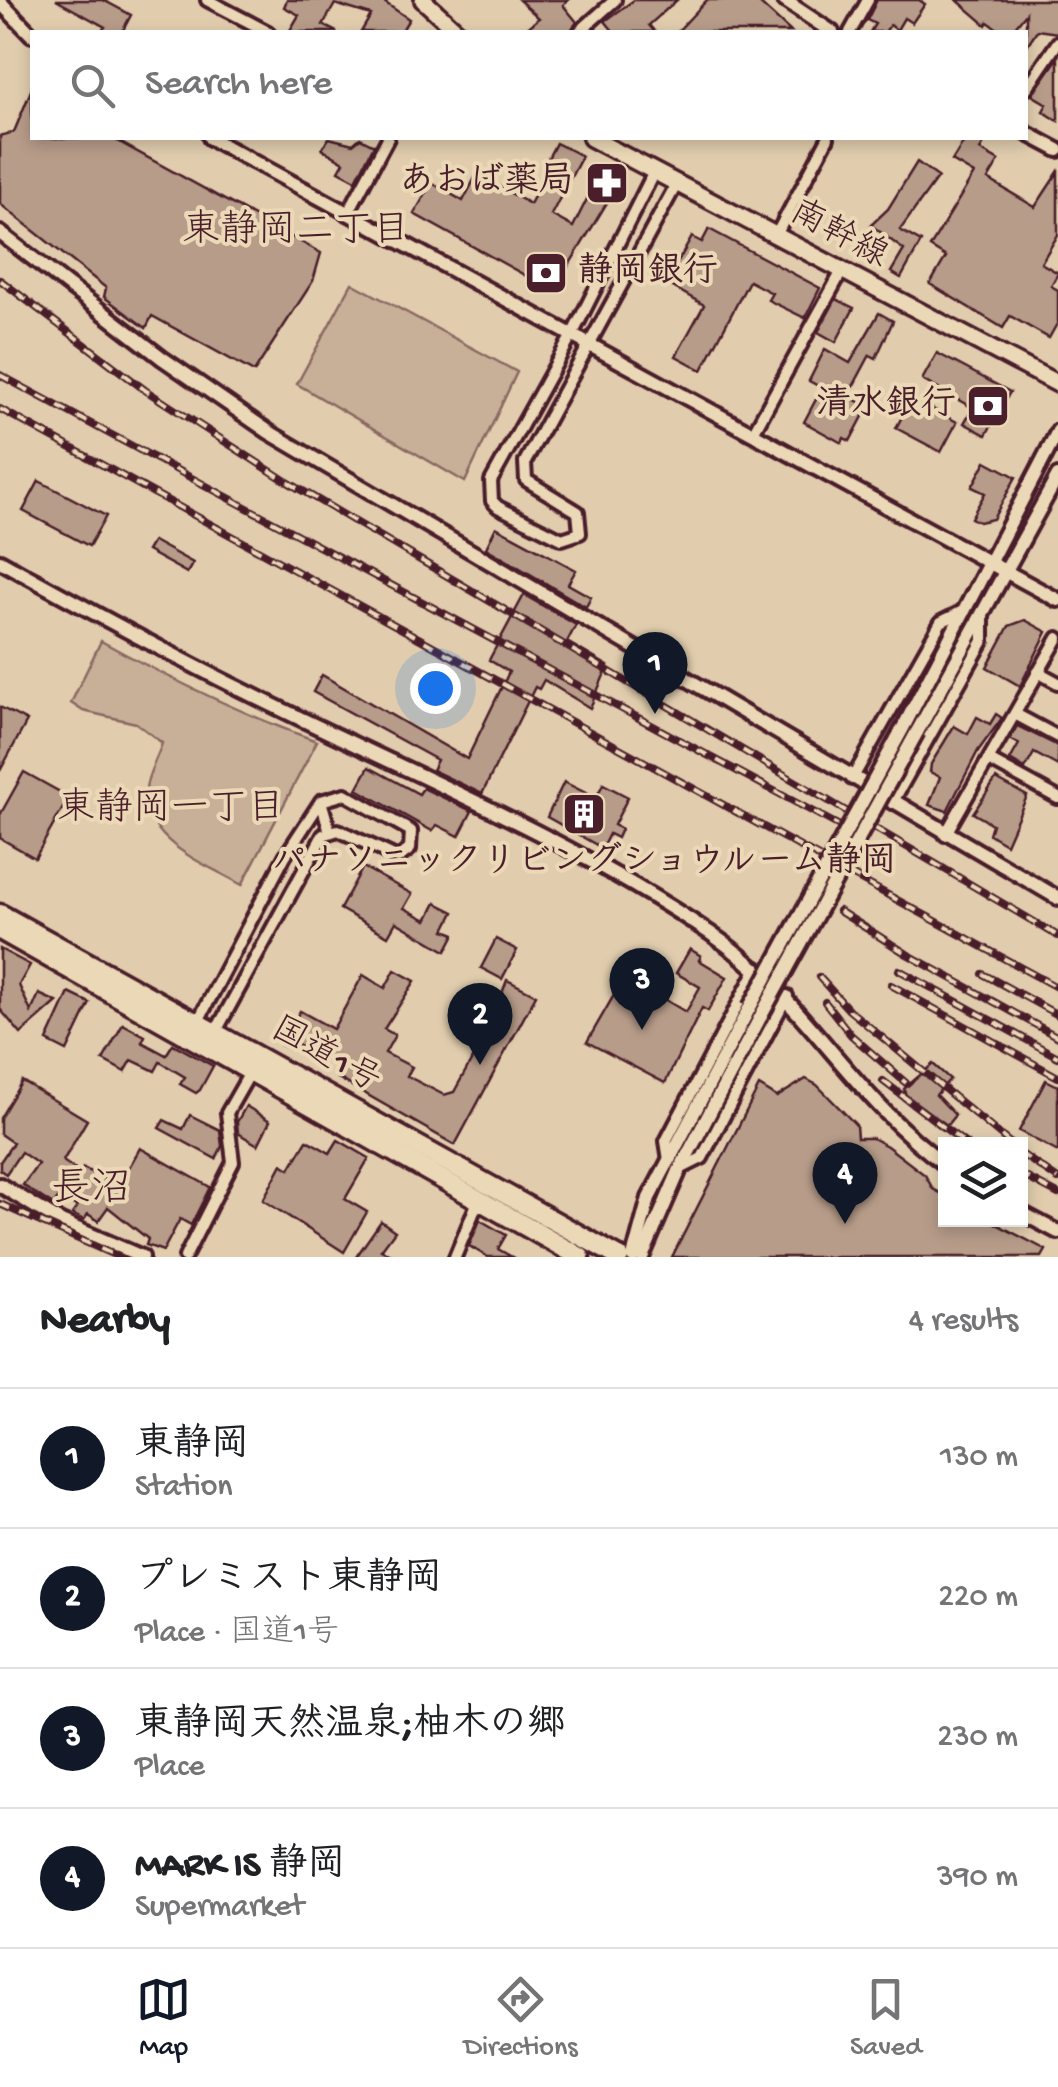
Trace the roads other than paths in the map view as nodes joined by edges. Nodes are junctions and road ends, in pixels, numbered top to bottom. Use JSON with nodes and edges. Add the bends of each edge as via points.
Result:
{"nodes":[{"id":1,"x":208,"y":0,"type":"edge"},
{"id":2,"x":423,"y":0,"type":"edge"},
{"id":3,"x":615,"y":0,"type":"edge"},
{"id":4,"x":784,"y":0,"type":"edge"},
{"id":5,"x":868,"y":0,"type":"edge"},
{"id":6,"x":0,"y":2,"type":"edge"},
{"id":7,"x":264,"y":30,"type":"edge"},
{"id":8,"x":451,"y":30,"type":"edge"},
{"id":9,"x":581,"y":30,"type":"edge"},
{"id":10,"x":829,"y":30,"type":"edge"},
{"id":11,"x":851,"y":30,"type":"edge"},
{"id":12,"x":30,"y":33,"type":"edge"},
{"id":13,"x":1058,"y":42,"type":"edge"},
{"id":14,"x":1028,"y":86,"type":"edge"},
{"id":15,"x":1028,"y":135,"type":"edge"},
{"id":16,"x":214,"y":140,"type":"edge"},
{"id":17,"x":387,"y":140,"type":"edge"},
{"id":18,"x":595,"y":140,"type":"edge"},
{"id":19,"x":827,"y":140,"type":"edge"},
{"id":20,"x":1058,"y":150,"type":"edge"},
{"id":21,"x":654,"y":174,"type":"junction"},
{"id":22,"x":676,"y":185,"type":"junction"},
{"id":23,"x":348,"y":213,"type":"junction"},
{"id":24,"x":0,"y":233,"type":"edge"},
{"id":25,"x":775,"y":237,"type":"junction"},
{"id":26,"x":842,"y":272,"type":"junction"},
{"id":27,"x":572,"y":335,"type":"junction"},
{"id":28,"x":588,"y":343,"type":"junction"},
{"id":29,"x":1058,"y":384,"type":"edge"},
{"id":30,"x":1058,"y":431,"type":"edge"},
{"id":31,"x":753,"y":433,"type":"junction"},
{"id":32,"x":1058,"y":476,"type":"edge"},
{"id":33,"x":0,"y":561,"type":"edge"},
{"id":34,"x":990,"y":562,"type":"junction"},
{"id":35,"x":1007,"y":571,"type":"junction"},
{"id":36,"x":1058,"y":600,"type":"edge"},
{"id":37,"x":965,"y":610,"type":"junction"},
{"id":38,"x":983,"y":616,"type":"junction"},
{"id":39,"x":1058,"y":638,"type":"edge"},
{"id":40,"x":1038,"y":672,"type":"junction"},
{"id":41,"x":1058,"y":683,"type":"edge"},
{"id":42,"x":1014,"y":714,"type":"junction"},
{"id":43,"x":910,"y":729,"type":"junction"},
{"id":44,"x":1058,"y":737,"type":"edge"},
{"id":45,"x":988,"y":760,"type":"junction"},
{"id":46,"x":852,"y":779,"type":"junction"},
{"id":47,"x":1058,"y":798,"type":"edge"},
{"id":48,"x":321,"y":802,"type":"junction"},
{"id":49,"x":892,"y":802,"type":"junction"},
{"id":50,"x":330,"y":832,"type":"junction"},
{"id":51,"x":946,"y":835,"type":"junction"},
{"id":52,"x":1058,"y":898,"type":"edge"},
{"id":53,"x":0,"y":914,"type":"edge"},
{"id":54,"x":0,"y":930,"type":"edge"},
{"id":55,"x":757,"y":968,"type":"junction"},
{"id":56,"x":786,"y":996,"type":"junction"},
{"id":57,"x":204,"y":1032,"type":"junction"},
{"id":58,"x":251,"y":1070,"type":"junction"},
{"id":59,"x":938,"y":1159,"type":"edge"},
{"id":60,"x":675,"y":1165,"type":"junction"},
{"id":61,"x":0,"y":1185,"type":"edge"},
{"id":62,"x":479,"y":1199,"type":"junction"},
{"id":63,"x":1028,"y":1216,"type":"edge"},
{"id":64,"x":1058,"y":1232,"type":"edge"},
{"id":65,"x":142,"y":1257,"type":"edge"},
{"id":66,"x":184,"y":1257,"type":"edge"},
{"id":67,"x":455,"y":1257,"type":"edge"},
{"id":68,"x":580,"y":1257,"type":"edge"},
{"id":69,"x":619,"y":1257,"type":"edge"},
{"id":70,"x":633,"y":1257,"type":"edge"},
{"id":71,"x":642,"y":1257,"type":"edge"}],
"edges":[{"from":1,"to":7,"type":"street"},
{"from":2,"to":8,"type":"main road"},
{"from":3,"to":9,"type":"street"},
{"from":4,"to":10,"type":"street"},
{"from":5,"to":11,"type":"street"},
{"from":6,"to":12,"type":"street"},
{"from":13,"to":14,"type":"street"},
{"from":15,"to":20,"type":"street"},
{"from":16,"to":23,"type":"street"},
{"from":17,"to":23,"type":"street"},
{"from":18,"to":21,"type":"main road","name":"南幹線"},
{"from":19,"to":25,"type":"street"},
{"from":21,"to":22,"type":"main road","name":"南幹線"},
{"from":21,"to":27,"type":"street"},
{"from":22,"to":25,"type":"main road","name":"南幹線"},
{"from":22,"to":28,"type":"street"},
{"from":23,"to":27,"type":"street"},
{"from":24,"to":46,"type":"street","via":[[269,432]]},
{"from":25,"to":26,"type":"main road","name":"南幹線"},
{"from":26,"to":29,"type":"main road","name":"南幹線"},
{"from":26,"to":31,"type":"street"},
{"from":27,"to":28,"type":"street"},
{"from":27,"to":28,"type":"street","via":[[490,492],[498,507],[562,538],[580,532],[578,512],[538,490],[523,471]]},
{"from":28,"to":31,"type":"street"},
{"from":30,"to":34,"type":"street"},
{"from":31,"to":34,"type":"street"},
{"from":32,"to":35,"type":"street"},
{"from":33,"to":55,"type":"street","via":[[610,873]]},
{"from":34,"to":35,"type":"street"},
{"from":34,"to":37,"type":"street"},
{"from":35,"to":36,"type":"street"},
{"from":35,"to":38,"type":"street"},
{"from":37,"to":43,"type":"street"},
{"from":37,"to":46,"type":"street","via":[[942,622]]},
{"from":38,"to":43,"type":"street"},
{"from":38,"to":49,"type":"street","via":[[982,641]]},
{"from":39,"to":40,"type":"street"},
{"from":40,"to":41,"type":"street"},
{"from":40,"to":42,"type":"street"},
{"from":42,"to":44,"type":"street"},
{"from":42,"to":45,"type":"street"},
{"from":43,"to":60,"type":"street","bridge":true},
{"from":45,"to":47,"type":"street"},
{"from":45,"to":51,"type":"street"},
{"from":46,"to":49,"type":"street"},
{"from":48,"to":50,"type":"street"},
{"from":48,"to":50,"type":"street","via":[[345,794],[403,824],[412,840],[398,858]]},
{"from":48,"to":57,"type":"street","via":[[285,856]]},
{"from":49,"to":51,"type":"street"},
{"from":50,"to":57,"type":"street","via":[[310,852]]},
{"from":51,"to":52,"type":"street"},
{"from":53,"to":57,"type":"highway","name":"国道1号"},
{"from":54,"to":57,"type":"highway","name":"国道1号"},
{"from":55,"to":56,"type":"street"},
{"from":55,"to":60,"type":"street","via":[[666,1140]]},
{"from":56,"to":59,"type":"street","via":[[850,1079]]},
{"from":56,"to":60,"type":"street","via":[[702,1158]]},
{"from":57,"to":58,"type":"highway","name":"国道1号"},
{"from":57,"to":69,"type":"highway","name":"国道1号"},
{"from":58,"to":62,"type":"highway","name":"国道1号"},
{"from":58,"to":66,"type":"street","via":[[228,1113],[233,1162]]},
{"from":60,"to":70,"type":"street","via":[[650,1198]]},
{"from":60,"to":71,"type":"street"},
{"from":61,"to":65,"type":"street","via":[[61,1222]]},
{"from":62,"to":67,"type":"street"},
{"from":62,"to":68,"type":"highway","name":"国道1号"},
{"from":63,"to":64,"type":"street"}]}
